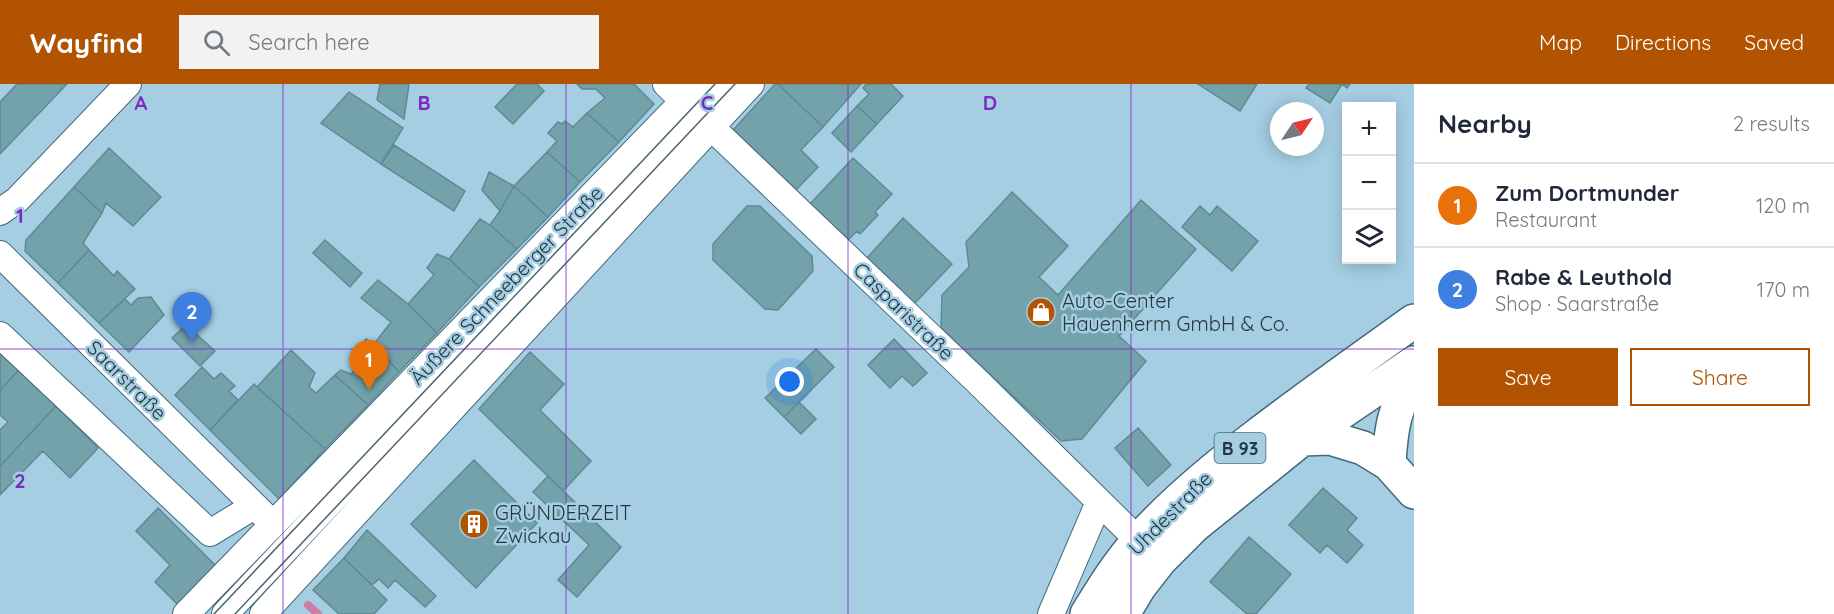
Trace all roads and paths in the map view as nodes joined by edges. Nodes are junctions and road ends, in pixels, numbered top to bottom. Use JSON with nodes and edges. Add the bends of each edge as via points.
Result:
{"nodes":[{"id":1,"x":128,"y":84,"type":"edge"},
{"id":2,"x":724,"y":84,"type":"edge"},
{"id":3,"x":751,"y":84,"type":"edge"},
{"id":4,"x":691,"y":102,"type":"edge"},
{"id":5,"x":0,"y":212,"type":"edge"},
{"id":6,"x":0,"y":254,"type":"edge"},
{"id":7,"x":1414,"y":321,"type":"edge"},
{"id":8,"x":0,"y":335,"type":"edge"},
{"id":9,"x":1414,"y":363,"type":"edge"},
{"id":10,"x":1414,"y":376,"type":"edge"},
{"id":11,"x":1302,"y":439,"type":"junction"},
{"id":12,"x":1389,"y":464,"type":"junction"},
{"id":13,"x":1414,"y":492,"type":"edge"},
{"id":14,"x":1100,"y":502,"type":"junction"},
{"id":15,"x":254,"y":506,"type":"junction"},
{"id":16,"x":273,"y":524,"type":"junction"},
{"id":17,"x":1138,"y":540,"type":"junction"},
{"id":18,"x":186,"y":614,"type":"edge"},
{"id":19,"x":225,"y":614,"type":"edge"},
{"id":20,"x":263,"y":614,"type":"edge"},
{"id":21,"x":1051,"y":614,"type":"edge"},
{"id":22,"x":1087,"y":614,"type":"edge"},
{"id":23,"x":1122,"y":614,"type":"edge"}],
"edges":[{"from":1,"to":5,"type":"street","via":[[17,200]]},
{"from":2,"to":4,"type":"street","name":"Äußere Schneeberger Straße"},
{"from":3,"to":4,"type":"street","name":"Äußere Schneeberger Straße"},
{"from":4,"to":14,"type":"street","name":"Casparistraße"},
{"from":4,"to":16,"type":"street","name":"Äußere Schneeberger Straße"},
{"from":4,"to":19,"type":"street","name":"Äußere Schneeberger Straße"},
{"from":4,"to":20,"type":"street","name":"Äußere Schneeberger Straße"},
{"from":6,"to":15,"type":"street","name":"Saarstraße"},
{"from":7,"to":17,"type":"main road","name":"Uhdestraße","number":"B 93","via":[[1215,468]]},
{"from":8,"to":15,"type":"street","via":[[210,533]]},
{"from":9,"to":11,"type":"main road","name":"Uhdestraße","number":"B 93"},
{"from":10,"to":12,"type":"main road","via":[[1391,431]]},
{"from":11,"to":12,"type":"main road","via":[[1330,438],[1363,448]]},
{"from":11,"to":23,"type":"main road","name":"Uhdestraße","number":"B 93","via":[[1194,526],[1160,560]]},
{"from":12,"to":13,"type":"main road"},
{"from":14,"to":17,"type":"street","name":"Casparistraße"},
{"from":14,"to":21,"type":"street"},
{"from":15,"to":16,"type":"street","name":"Saarstraße"},
{"from":16,"to":18,"type":"street","name":"Äußere Schneeberger Straße"},
{"from":17,"to":22,"type":"main road","name":"Uhdestraße","number":"B 93"}]}
